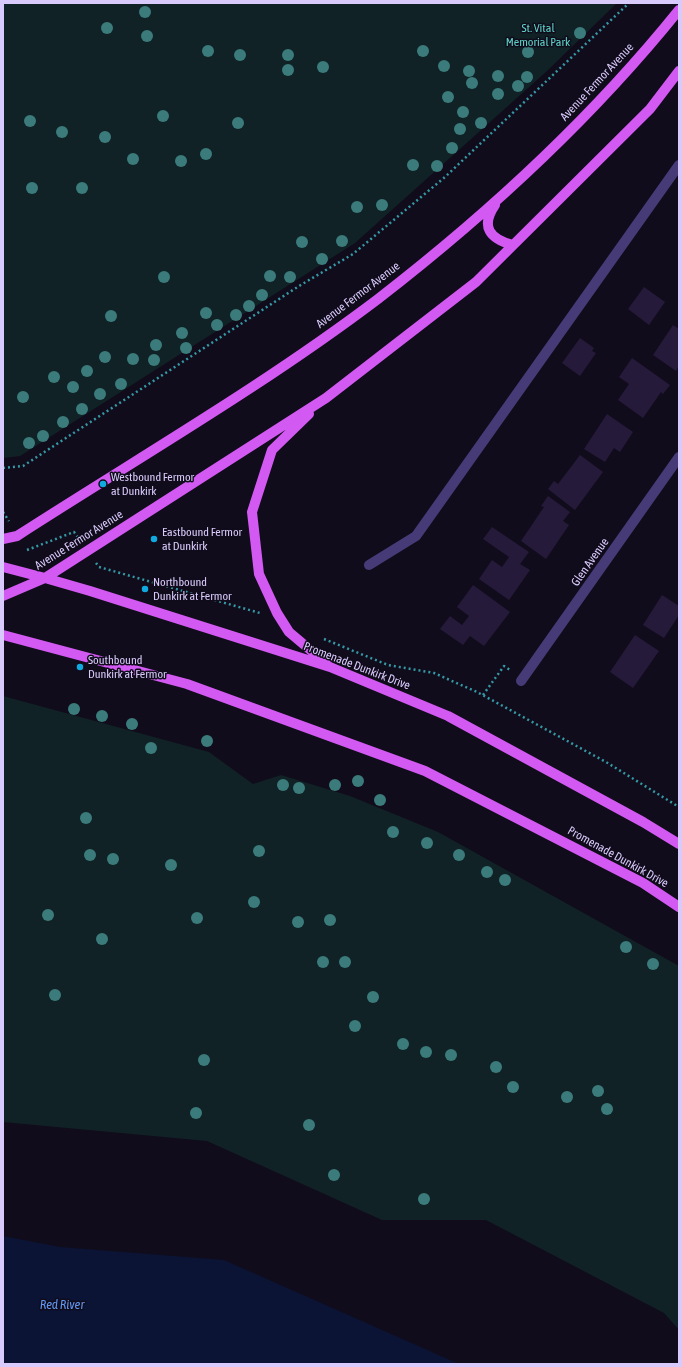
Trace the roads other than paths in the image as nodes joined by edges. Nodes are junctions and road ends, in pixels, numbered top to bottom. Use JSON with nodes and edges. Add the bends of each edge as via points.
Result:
{"nodes":[{"id":1,"x":679,"y":10,"type":"edge"},
{"id":2,"x":679,"y":71,"type":"edge"},
{"id":3,"x":679,"y":165,"type":"edge"},
{"id":4,"x":499,"y":199,"type":"junction"},
{"id":5,"x":513,"y":245,"type":"junction"},
{"id":6,"x":326,"y":398,"type":"junction"},
{"id":7,"x":679,"y":457,"type":"edge"},
{"id":8,"x":3,"y":539,"type":"edge"},
{"id":9,"x":369,"y":565,"type":"dead end"},
{"id":10,"x":3,"y":567,"type":"edge"},
{"id":11,"x":45,"y":578,"type":"junction"},
{"id":12,"x":3,"y":596,"type":"edge"},
{"id":13,"x":3,"y":635,"type":"edge"},
{"id":14,"x":330,"y":666,"type":"junction"},
{"id":15,"x":522,"y":681,"type":"road end"},
{"id":16,"x":679,"y":844,"type":"edge"},
{"id":17,"x":679,"y":907,"type":"edge"}],
"edges":[{"from":1,"to":4,"type":"main road","name":"Avenue Fermor Avenue","via":[[611,88]]},
{"from":2,"to":5,"type":"main road","name":"Avenue Fermor Avenue","via":[[650,109]]},
{"from":3,"to":9,"type":"street","via":[[416,536]]},
{"from":4,"to":5,"type":"main road","via":[[487,222],[495,238]]},
{"from":4,"to":8,"type":"main road","name":"Avenue Fermor Avenue","via":[[377,299],[306,350],[17,536]]},
{"from":5,"to":6,"type":"main road","name":"Avenue Fermor Avenue","via":[[476,282]]},
{"from":6,"to":11,"type":"main road","name":"Avenue Fermor Avenue"},
{"from":6,"to":14,"type":"main road","via":[[272,450],[252,512],[259,574],[277,613],[289,632]]},
{"from":7,"to":15,"type":"street","name":"Glen Avenue"},
{"from":10,"to":11,"type":"main road","name":"Promenade Dunkirk Drive"},
{"from":11,"to":12,"type":"main road","name":"Avenue Fermor Avenue"},
{"from":11,"to":14,"type":"main road","name":"Promenade Dunkirk Drive"},
{"from":13,"to":17,"type":"main road","name":"Promenade Dunkirk Drive","via":[[187,684],[425,771],[643,883]]},
{"from":14,"to":16,"type":"main road","name":"Promenade Dunkirk Drive","via":[[448,716]]}]}
